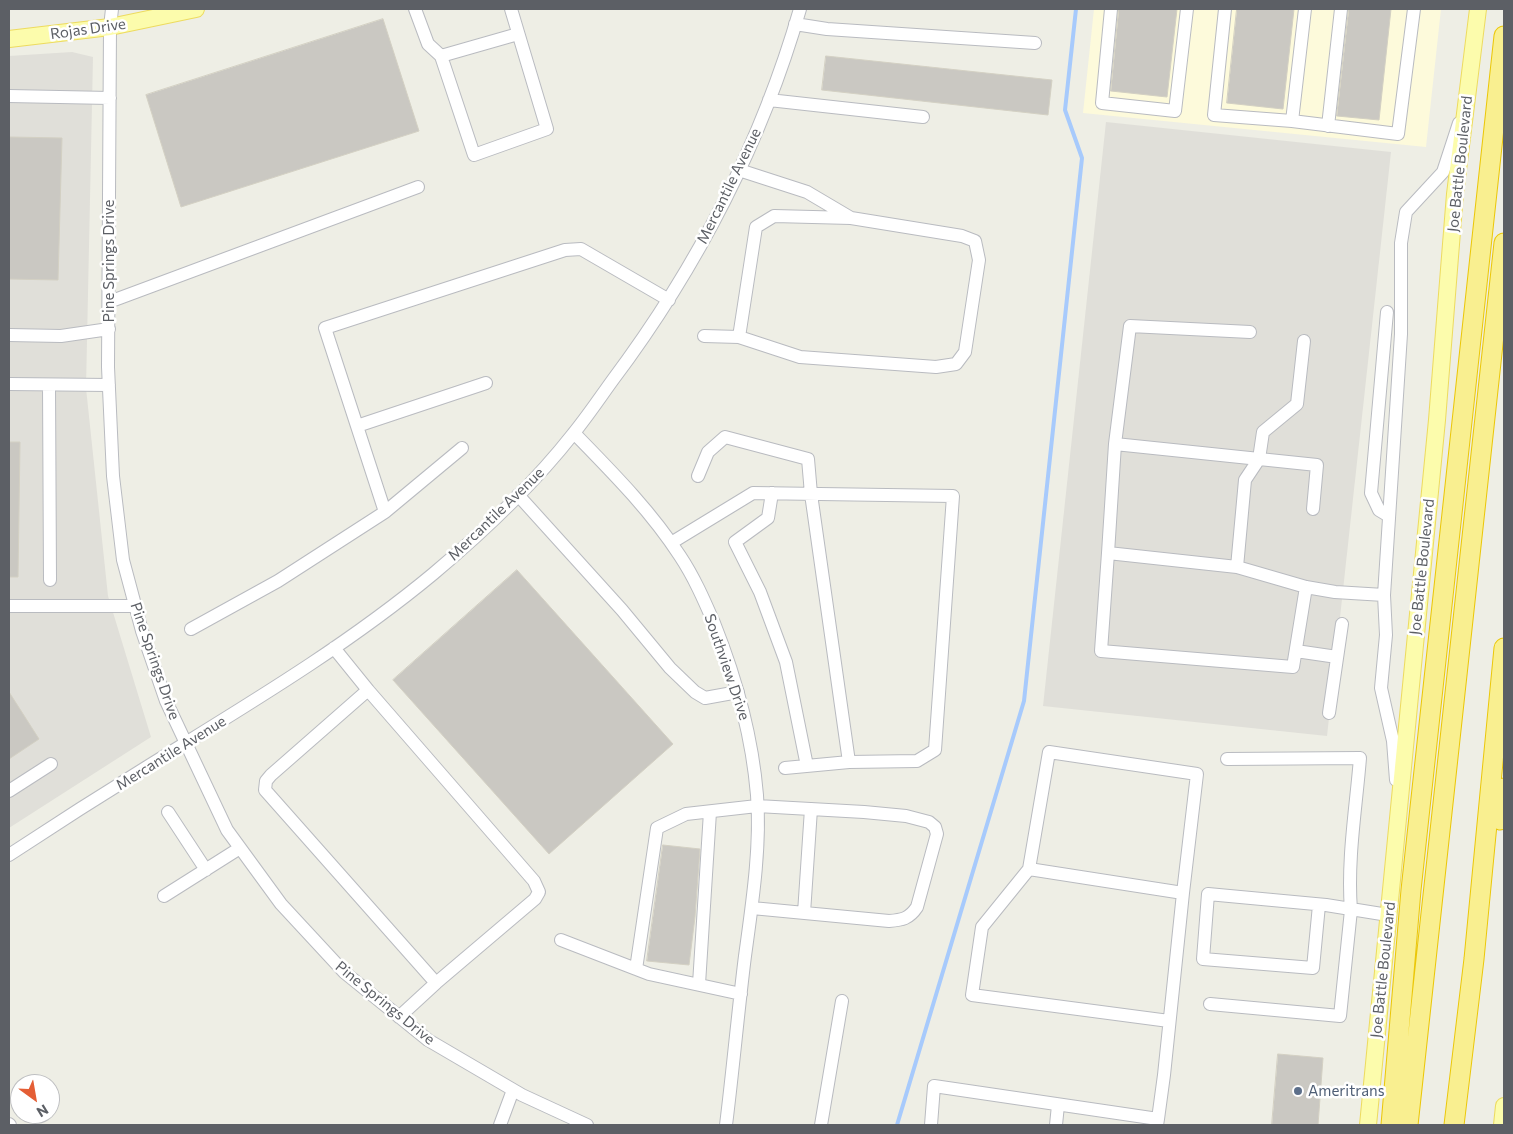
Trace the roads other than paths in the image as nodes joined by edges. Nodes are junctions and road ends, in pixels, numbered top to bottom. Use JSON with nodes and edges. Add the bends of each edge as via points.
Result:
{"nodes":[{"id":1,"x":112,"y":9,"type":"edge"},
{"id":2,"x":196,"y":9,"type":"edge"},
{"id":3,"x":415,"y":9,"type":"edge"},
{"id":4,"x":511,"y":9,"type":"edge"},
{"id":5,"x":800,"y":9,"type":"edge"},
{"id":6,"x":1111,"y":9,"type":"edge"},
{"id":7,"x":1187,"y":9,"type":"edge"},
{"id":8,"x":1226,"y":9,"type":"edge"},
{"id":9,"x":1305,"y":9,"type":"edge"},
{"id":10,"x":1341,"y":9,"type":"edge"},
{"id":11,"x":1414,"y":9,"type":"edge"},
{"id":12,"x":1478,"y":9,"type":"edge"},
{"id":13,"x":795,"y":24,"type":"junction"},
{"id":14,"x":110,"y":27,"type":"junction"},
{"id":15,"x":518,"y":34,"type":"junction"},
{"id":16,"x":1504,"y":36,"type":"edge"},
{"id":17,"x":9,"y":39,"type":"edge"},
{"id":18,"x":1035,"y":43,"type":"dead end"},
{"id":19,"x":441,"y":56,"type":"junction"},
{"id":20,"x":9,"y":96,"type":"edge"},
{"id":21,"x":110,"y":98,"type":"junction"},
{"id":22,"x":1466,"y":99,"type":"junction"},
{"id":23,"x":768,"y":100,"type":"junction"},
{"id":24,"x":923,"y":117,"type":"dead end"},
{"id":25,"x":1292,"y":122,"type":"junction"},
{"id":26,"x":1328,"y":126,"type":"junction"},
{"id":27,"x":739,"y":170,"type":"junction"},
{"id":28,"x":418,"y":187,"type":"dead end"},
{"id":29,"x":852,"y":218,"type":"junction"},
{"id":30,"x":1504,"y":243,"type":"edge"},
{"id":31,"x":669,"y":300,"type":"junction"},
{"id":32,"x":109,"y":302,"type":"junction"},
{"id":33,"x":1387,"y":312,"type":"dead end"},
{"id":34,"x":108,"y":329,"type":"junction"},
{"id":35,"x":1250,"y":332,"type":"dead end"},
{"id":36,"x":9,"y":336,"type":"edge"},
{"id":37,"x":704,"y":336,"type":"dead end"},
{"id":38,"x":739,"y":337,"type":"junction"},
{"id":39,"x":1304,"y":341,"type":"dead end"},
{"id":40,"x":486,"y":383,"type":"dead end"},
{"id":41,"x":9,"y":384,"type":"edge"},
{"id":42,"x":49,"y":384,"type":"junction"},
{"id":43,"x":109,"y":385,"type":"junction"},
{"id":44,"x":357,"y":426,"type":"junction"},
{"id":45,"x":574,"y":433,"type":"junction"},
{"id":46,"x":1115,"y":444,"type":"junction"},
{"id":47,"x":462,"y":448,"type":"dead end"},
{"id":48,"x":1259,"y":459,"type":"junction"},
{"id":49,"x":698,"y":476,"type":"dead end"},
{"id":50,"x":772,"y":493,"type":"junction"},
{"id":51,"x":811,"y":494,"type":"junction"},
{"id":52,"x":518,"y":495,"type":"junction"},
{"id":53,"x":1312,"y":509,"type":"dead end"},
{"id":54,"x":385,"y":512,"type":"junction"},
{"id":55,"x":1389,"y":516,"type":"junction"},
{"id":56,"x":671,"y":543,"type":"junction"},
{"id":57,"x":1108,"y":554,"type":"junction"},
{"id":58,"x":1237,"y":567,"type":"junction"},
{"id":59,"x":50,"y":580,"type":"dead end"},
{"id":60,"x":1306,"y":588,"type":"junction"},
{"id":61,"x":1384,"y":595,"type":"junction"},
{"id":62,"x":9,"y":606,"type":"edge"},
{"id":63,"x":136,"y":606,"type":"junction"},
{"id":64,"x":1342,"y":624,"type":"dead end"},
{"id":65,"x":191,"y":629,"type":"dead end"},
{"id":66,"x":334,"y":648,"type":"junction"},
{"id":67,"x":1504,"y":648,"type":"edge"},
{"id":68,"x":1296,"y":651,"type":"junction"},
{"id":69,"x":1337,"y":657,"type":"junction"},
{"id":70,"x":368,"y":690,"type":"junction"},
{"id":71,"x":738,"y":692,"type":"junction"},
{"id":72,"x":1329,"y":713,"type":"dead end"},
{"id":73,"x":185,"y":744,"type":"junction"},
{"id":74,"x":1227,"y":759,"type":"dead end"},
{"id":75,"x":849,"y":762,"type":"junction"},
{"id":76,"x":51,"y":764,"type":"dead end"},
{"id":77,"x":808,"y":766,"type":"junction"},
{"id":78,"x":785,"y":768,"type":"dead end"},
{"id":79,"x":1504,"y":788,"type":"edge"},
{"id":80,"x":9,"y":791,"type":"edge"},
{"id":81,"x":757,"y":806,"type":"junction"},
{"id":82,"x":811,"y":809,"type":"junction"},
{"id":83,"x":1399,"y":809,"type":"junction"},
{"id":84,"x":168,"y":812,"type":"dead end"},
{"id":85,"x":710,"y":812,"type":"junction"},
{"id":86,"x":240,"y":848,"type":"junction"},
{"id":87,"x":9,"y":855,"type":"edge"},
{"id":88,"x":1029,"y":869,"type":"junction"},
{"id":89,"x":206,"y":870,"type":"junction"},
{"id":90,"x":1183,"y":893,"type":"junction"},
{"id":91,"x":164,"y":896,"type":"dead end"},
{"id":92,"x":1319,"y":905,"type":"junction"},
{"id":93,"x":752,"y":908,"type":"junction"},
{"id":94,"x":1351,"y":910,"type":"junction"},
{"id":95,"x":804,"y":913,"type":"junction"},
{"id":96,"x":1388,"y":915,"type":"junction"},
{"id":97,"x":561,"y":940,"type":"dead end"},
{"id":98,"x":1474,"y":959,"type":"junction"},
{"id":99,"x":636,"y":970,"type":"junction"},
{"id":100,"x":436,"y":983,"type":"junction"},
{"id":101,"x":699,"y":984,"type":"junction"},
{"id":102,"x":741,"y":994,"type":"junction"},
{"id":103,"x":842,"y":1001,"type":"dead end"},
{"id":104,"x":1210,"y":1004,"type":"dead end"},
{"id":105,"x":399,"y":1017,"type":"junction"},
{"id":106,"x":1169,"y":1021,"type":"junction"},
{"id":107,"x":514,"y":1090,"type":"junction"},
{"id":108,"x":1058,"y":1105,"type":"junction"},
{"id":109,"x":1504,"y":1106,"type":"edge"},
{"id":110,"x":1157,"y":1122,"type":"edge"},
{"id":111,"x":500,"y":1125,"type":"edge"},
{"id":112,"x":587,"y":1125,"type":"edge"},
{"id":113,"x":726,"y":1125,"type":"edge"},
{"id":114,"x":821,"y":1125,"type":"edge"},
{"id":115,"x":930,"y":1125,"type":"edge"},
{"id":116,"x":1056,"y":1125,"type":"edge"},
{"id":117,"x":1368,"y":1125,"type":"edge"},
{"id":118,"x":1391,"y":1125,"type":"edge"},
{"id":119,"x":1408,"y":1125,"type":"edge"},
{"id":120,"x":1454,"y":1125,"type":"edge"},
{"id":121,"x":1502,"y":1125,"type":"edge"}],
"edges":[{"from":1,"to":14,"type":"street","name":"Pine Springs Drive"},
{"from":2,"to":14,"type":"main road","name":"Rojas Drive"},
{"from":3,"to":19,"type":"street","via":[[428,44]]},
{"from":4,"to":15,"type":"street"},
{"from":5,"to":13,"type":"street","name":"Mercantile Avenue"},
{"from":6,"to":7,"type":"street","via":[[1102,103],[1175,111]]},
{"from":8,"to":25,"type":"street","via":[[1214,115]]},
{"from":9,"to":25,"type":"street"},
{"from":10,"to":26,"type":"street"},
{"from":11,"to":26,"type":"street","via":[[1398,134]]},
{"from":12,"to":22,"type":"main road","name":"Joe Battle Boulevard"},
{"from":13,"to":18,"type":"street"},
{"from":13,"to":23,"type":"street","name":"Mercantile Avenue"},
{"from":14,"to":17,"type":"main road","name":"Rojas Drive"},
{"from":14,"to":21,"type":"street","name":"Pine Springs Drive"},
{"from":15,"to":19,"type":"street"},
{"from":15,"to":19,"type":"street","via":[[547,129],[474,155]]},
{"from":16,"to":118,"type":"highway","via":[[1411,890]]},
{"from":20,"to":21,"type":"street"},
{"from":21,"to":32,"type":"street","name":"Pine Springs Drive"},
{"from":22,"to":55,"type":"street","via":[[1443,172],[1406,212],[1401,243],[1401,334]]},
{"from":22,"to":83,"type":"main road","name":"Joe Battle Boulevard"},
{"from":23,"to":24,"type":"street"},
{"from":23,"to":27,"type":"street","name":"Mercantile Avenue"},
{"from":25,"to":26,"type":"street"},
{"from":27,"to":29,"type":"street","via":[[807,192]]},
{"from":27,"to":31,"type":"street","name":"Mercantile Avenue","via":[[709,231]]},
{"from":28,"to":32,"type":"street"},
{"from":29,"to":38,"type":"street","via":[[774,216],[756,227]]},
{"from":29,"to":38,"type":"street","via":[[962,236],[975,241],[979,260],[965,352],[956,364],[936,367],[800,357]]},
{"from":30,"to":119,"type":"highway"},
{"from":31,"to":44,"type":"street","via":[[581,249],[565,250],[325,328]]},
{"from":31,"to":45,"type":"street","name":"Mercantile Avenue"},
{"from":32,"to":34,"type":"street","name":"Pine Springs Drive"},
{"from":33,"to":55,"type":"street","via":[[1371,493],[1379,510]]},
{"from":34,"to":36,"type":"street","via":[[60,336]]},
{"from":34,"to":43,"type":"street","name":"Pine Springs Drive"},
{"from":35,"to":46,"type":"street","via":[[1130,326]]},
{"from":37,"to":38,"type":"street"},
{"from":39,"to":48,"type":"street","via":[[1297,404],[1263,432]]},
{"from":40,"to":44,"type":"street"},
{"from":41,"to":42,"type":"street"},
{"from":42,"to":43,"type":"street"},
{"from":42,"to":59,"type":"street"},
{"from":43,"to":63,"type":"street","name":"Pine Springs Drive","via":[[116,504],[123,560]]},
{"from":44,"to":54,"type":"street"},
{"from":45,"to":52,"type":"street","name":"Mercantile Avenue"},
{"from":45,"to":56,"type":"street","name":"Southview Drive","via":[[628,488]]},
{"from":46,"to":48,"type":"street"},
{"from":46,"to":57,"type":"street"},
{"from":47,"to":54,"type":"street"},
{"from":48,"to":53,"type":"street","via":[[1317,465]]},
{"from":48,"to":58,"type":"street","via":[[1245,480]]},
{"from":49,"to":51,"type":"street","via":[[708,452],[725,437],[808,459]]},
{"from":50,"to":51,"type":"street"},
{"from":50,"to":56,"type":"street","via":[[753,493]]},
{"from":50,"to":77,"type":"street","via":[[768,518],[735,542],[760,592],[786,662]]},
{"from":51,"to":75,"type":"street"},
{"from":51,"to":75,"type":"street","via":[[953,496],[934,750],[916,761]]},
{"from":52,"to":66,"type":"street","name":"Mercantile Avenue","via":[[434,573]]},
{"from":52,"to":71,"type":"street","via":[[670,668],[695,692],[705,698]]},
{"from":54,"to":65,"type":"street","via":[[278,581]]},
{"from":55,"to":61,"type":"street"},
{"from":56,"to":71,"type":"street","name":"Southview Drive","via":[[708,608]]},
{"from":57,"to":58,"type":"street"},
{"from":57,"to":68,"type":"street","via":[[1101,651],[1294,667]]},
{"from":58,"to":60,"type":"street"},
{"from":60,"to":61,"type":"street"},
{"from":60,"to":68,"type":"street"},
{"from":61,"to":83,"type":"street","via":[[1386,635],[1381,688],[1393,742]]},
{"from":62,"to":63,"type":"street"},
{"from":63,"to":73,"type":"street","name":"Pine Springs Drive","via":[[166,701]]},
{"from":64,"to":69,"type":"street"},
{"from":66,"to":70,"type":"street"},
{"from":66,"to":73,"type":"street","name":"Mercantile Avenue"},
{"from":67,"to":98,"type":"highway"},
{"from":68,"to":69,"type":"street"},
{"from":69,"to":72,"type":"street"},
{"from":70,"to":100,"type":"street","via":[[534,881],[539,892],[536,899]]},
{"from":70,"to":100,"type":"street","via":[[271,775],[265,790]]},
{"from":71,"to":81,"type":"street","name":"Southview Drive","via":[[750,738]]},
{"from":73,"to":86,"type":"street","name":"Pine Springs Drive"},
{"from":73,"to":87,"type":"street","name":"Mercantile Avenue"},
{"from":74,"to":94,"type":"street","via":[[1360,758]]},
{"from":75,"to":77,"type":"street"},
{"from":76,"to":80,"type":"street"},
{"from":77,"to":78,"type":"street"},
{"from":79,"to":98,"type":"highway"},
{"from":81,"to":82,"type":"street"},
{"from":81,"to":85,"type":"street"},
{"from":81,"to":93,"type":"street","name":"Southview Drive"},
{"from":82,"to":95,"type":"street"},
{"from":82,"to":95,"type":"street","via":[[906,816],[930,822],[937,834],[917,907],[902,920]]},
{"from":83,"to":96,"type":"main road","name":"Joe Battle Boulevard"},
{"from":84,"to":89,"type":"street"},
{"from":85,"to":99,"type":"street","via":[[686,814],[657,828]]},
{"from":85,"to":101,"type":"street"},
{"from":86,"to":89,"type":"street"},
{"from":86,"to":105,"type":"street","name":"Pine Springs Drive","via":[[281,904],[344,972]]},
{"from":88,"to":90,"type":"street"},
{"from":88,"to":90,"type":"street","via":[[1049,752],[1197,774]]},
{"from":88,"to":106,"type":"street","via":[[982,927],[972,995]]},
{"from":89,"to":91,"type":"street"},
{"from":90,"to":106,"type":"street"},
{"from":92,"to":92,"type":"street","via":[[1208,894],[1203,959],[1313,968]]},
{"from":92,"to":94,"type":"street"},
{"from":93,"to":95,"type":"street"},
{"from":93,"to":102,"type":"street","name":"Southview Drive"},
{"from":94,"to":96,"type":"street"},
{"from":94,"to":104,"type":"street","via":[[1340,1016]]},
{"from":96,"to":117,"type":"main road","name":"Joe Battle Boulevard"},
{"from":97,"to":99,"type":"street"},
{"from":98,"to":120,"type":"highway"},
{"from":99,"to":101,"type":"street"},
{"from":100,"to":105,"type":"street"},
{"from":101,"to":102,"type":"street"},
{"from":102,"to":113,"type":"street","name":"Southview Drive"},
{"from":103,"to":114,"type":"street"},
{"from":105,"to":107,"type":"street","name":"Pine Springs Drive","via":[[428,1040]]},
{"from":106,"to":110,"type":"street"},
{"from":107,"to":111,"type":"street"},
{"from":107,"to":112,"type":"street","name":"Pine Springs Drive"},
{"from":108,"to":110,"type":"street"},
{"from":108,"to":115,"type":"street","via":[[934,1086]]},
{"from":108,"to":116,"type":"street"},
{"from":109,"to":121,"type":"main road"}]}
